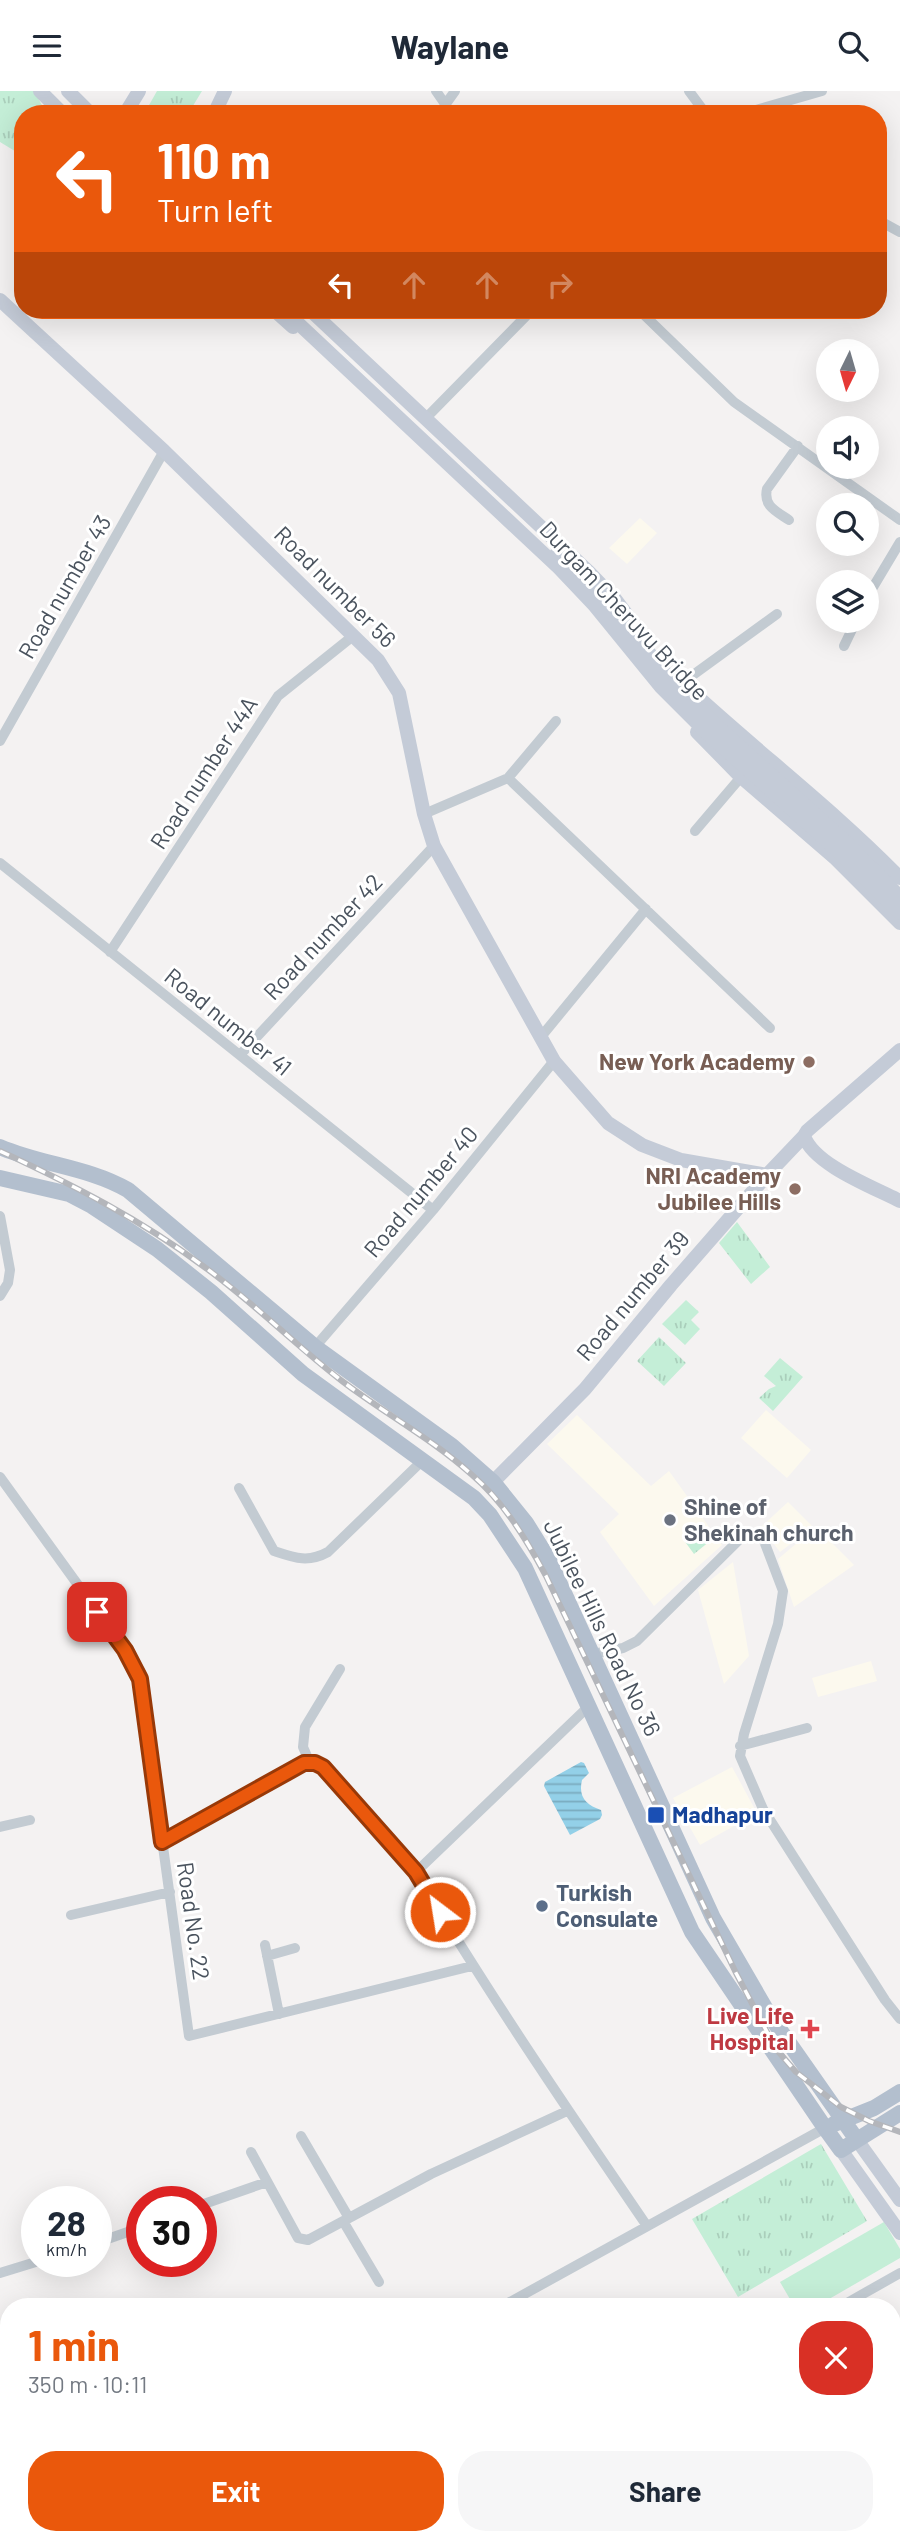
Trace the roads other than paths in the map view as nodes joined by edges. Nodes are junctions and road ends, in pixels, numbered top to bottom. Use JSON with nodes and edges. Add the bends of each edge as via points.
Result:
{"nodes":[{"id":1,"x":40,"y":91,"type":"edge"},
{"id":2,"x":48,"y":91,"type":"edge"},
{"id":3,"x":68,"y":91,"type":"edge"},
{"id":4,"x":80,"y":91,"type":"edge"},
{"id":5,"x":436,"y":91,"type":"edge"},
{"id":6,"x":455,"y":91,"type":"edge"},
{"id":7,"x":822,"y":91,"type":"edge"},
{"id":8,"x":55,"y":105,"type":"edge"},
{"id":9,"x":62,"y":105,"type":"edge"},
{"id":10,"x":82,"y":105,"type":"edge"},
{"id":11,"x":94,"y":105,"type":"edge"},
{"id":12,"x":444,"y":105,"type":"joint"},
{"id":13,"x":773,"y":105,"type":"edge"},
{"id":14,"x":0,"y":300,"type":"edge"},
{"id":15,"x":14,"y":313,"type":"edge"},
{"id":16,"x":21,"y":319,"type":"edge"},
{"id":17,"x":284,"y":319,"type":"edge"},
{"id":18,"x":294,"y":319,"type":"edge"},
{"id":19,"x":309,"y":319,"type":"edge"},
{"id":20,"x":320,"y":319,"type":"edge"},
{"id":21,"x":523,"y":319,"type":"edge"},
{"id":22,"x":648,"y":319,"type":"edge"},
{"id":23,"x":426,"y":418,"type":"junction"},
{"id":24,"x":798,"y":446,"type":"junction"},
{"id":25,"x":164,"y":451,"type":"junction"},
{"id":26,"x":520,"y":509,"type":"junction"},
{"id":27,"x":789,"y":520,"type":"dead end"},
{"id":28,"x":900,"y":520,"type":"edge"},
{"id":29,"x":505,"y":525,"type":"junction"},
{"id":30,"x":900,"y":542,"type":"edge"},
{"id":31,"x":879,"y":577,"type":"edge"},
{"id":32,"x":778,"y":614,"type":"dead end"},
{"id":33,"x":850,"y":633,"type":"edge"},
{"id":34,"x":353,"y":636,"type":"junction"},
{"id":35,"x":844,"y":646,"type":"dead end"},
{"id":36,"x":682,"y":683,"type":"junction"},
{"id":37,"x":556,"y":722,"type":"dead end"},
{"id":38,"x":0,"y":741,"type":"edge"},
{"id":39,"x":741,"y":777,"type":"junction"},
{"id":40,"x":508,"y":778,"type":"junction"},
{"id":41,"x":424,"y":814,"type":"junction"},
{"id":42,"x":695,"y":831,"type":"dead end"},
{"id":43,"x":434,"y":846,"type":"junction"},
{"id":44,"x":0,"y":863,"type":"edge"},
{"id":45,"x":900,"y":878,"type":"edge"},
{"id":46,"x":900,"y":897,"type":"edge"},
{"id":47,"x":646,"y":909,"type":"junction"},
{"id":48,"x":900,"y":913,"type":"edge"},
{"id":49,"x":900,"y":923,"type":"edge"},
{"id":50,"x":110,"y":952,"type":"junction"},
{"id":51,"x":770,"y":1028,"type":"dead end"},
{"id":52,"x":540,"y":1038,"type":"junction"},
{"id":53,"x":900,"y":1050,"type":"edge"},
{"id":54,"x":240,"y":1055,"type":"junction"},
{"id":55,"x":554,"y":1061,"type":"junction"},
{"id":56,"x":804,"y":1136,"type":"junction"},
{"id":57,"x":0,"y":1147,"type":"edge"},
{"id":58,"x":766,"y":1175,"type":"junction"},
{"id":59,"x":0,"y":1178,"type":"edge"},
{"id":60,"x":900,"y":1201,"type":"edge"},
{"id":61,"x":433,"y":1210,"type":"junction"},
{"id":62,"x":0,"y":1216,"type":"edge"},
{"id":63,"x":0,"y":1296,"type":"edge"},
{"id":64,"x":315,"y":1347,"type":"junction"},
{"id":65,"x":422,"y":1424,"type":"junction"},
{"id":66,"x":403,"y":1446,"type":"junction"},
{"id":67,"x":423,"y":1460,"type":"junction"},
{"id":68,"x":0,"y":1477,"type":"edge"},
{"id":69,"x":493,"y":1482,"type":"junction"},
{"id":70,"x":239,"y":1488,"type":"dead end"},
{"id":71,"x":593,"y":1654,"type":"junction"},
{"id":72,"x":340,"y":1669,"type":"dead end"},
{"id":73,"x":588,"y":1707,"type":"junction"},
{"id":74,"x":807,"y":1728,"type":"dead end"},
{"id":75,"x":740,"y":1746,"type":"junction"},
{"id":76,"x":310,"y":1763,"type":"junction"},
{"id":77,"x":30,"y":1821,"type":"dead end"},
{"id":78,"x":0,"y":1827,"type":"edge"},
{"id":79,"x":162,"y":1842,"type":"junction"},
{"id":80,"x":416,"y":1872,"type":"junction"},
{"id":81,"x":170,"y":1892,"type":"junction"},
{"id":82,"x":71,"y":1915,"type":"dead end"},
{"id":83,"x":295,"y":1948,"type":"dead end"},
{"id":84,"x":471,"y":1966,"type":"junction"},
{"id":85,"x":279,"y":2014,"type":"junction"},
{"id":86,"x":900,"y":2019,"type":"edge"},
{"id":87,"x":900,"y":2092,"type":"edge"},
{"id":88,"x":566,"y":2111,"type":"junction"},
{"id":89,"x":900,"y":2113,"type":"edge"},
{"id":90,"x":842,"y":2120,"type":"junction"},
{"id":91,"x":825,"y":2128,"type":"junction"},
{"id":92,"x":301,"y":2137,"type":"dead end"},
{"id":93,"x":857,"y":2140,"type":"junction"},
{"id":94,"x":841,"y":2150,"type":"junction"},
{"id":95,"x":251,"y":2152,"type":"dead end"},
{"id":96,"x":267,"y":2182,"type":"junction"},
{"id":97,"x":217,"y":2200,"type":"edge"},
{"id":98,"x":900,"y":2200,"type":"edge"},
{"id":99,"x":346,"y":2219,"type":"junction"},
{"id":100,"x":647,"y":2226,"type":"junction"},
{"id":101,"x":900,"y":2233,"type":"edge"},
{"id":102,"x":21,"y":2266,"type":"edge"},
{"id":103,"x":0,"y":2273,"type":"edge"},
{"id":104,"x":900,"y":2273,"type":"edge"},
{"id":105,"x":379,"y":2282,"type":"dead end"},
{"id":106,"x":516,"y":2298,"type":"edge"},
{"id":107,"x":856,"y":2298,"type":"edge"}],
"edges":[{"from":1,"to":8,"type":"main road"},
{"from":2,"to":9,"type":"main road"},
{"from":3,"to":10,"type":"main road"},
{"from":4,"to":11,"type":"main road"},
{"from":5,"to":12,"type":"street"},
{"from":6,"to":12,"type":"street"},
{"from":7,"to":13,"type":"street"},
{"from":14,"to":15,"type":"main road","name":"Road number 56"},
{"from":16,"to":25,"type":"main road","name":"Road number 56"},
{"from":17,"to":29,"type":"main road"},
{"from":18,"to":48,"type":"main road","name":"Durgam Cheruvu Bridge","bridge":true,"via":[[559,568],[706,733]]},
{"from":19,"to":46,"type":"main road","name":"Durgam Cheruvu Bridge","bridge":true,"via":[[571,566],[610,605],[672,681]]},
{"from":20,"to":23,"type":"main road"},
{"from":21,"to":23,"type":"street"},
{"from":22,"to":24,"type":"street","via":[[734,402]]},
{"from":23,"to":26,"type":"main road"},
{"from":24,"to":27,"type":"street","via":[[765,495],[769,505]]},
{"from":24,"to":28,"type":"street"},
{"from":25,"to":34,"type":"main road","name":"Road number 56"},
{"from":25,"to":38,"type":"street","name":"Road number 43"},
{"from":26,"to":29,"type":"main road"},
{"from":26,"to":36,"type":"main road","via":[[615,599]]},
{"from":29,"to":39,"type":"main road","via":[[589,608],[654,689]]},
{"from":30,"to":31,"type":"street"},
{"from":32,"to":36,"type":"street"},
{"from":33,"to":35,"type":"street"},
{"from":34,"to":41,"type":"main road","name":"Road number 56","via":[[378,660],[400,692]]},
{"from":34,"to":50,"type":"street","name":"Road number 44A","via":[[278,696]]},
{"from":36,"to":45,"type":"main road","via":[[859,835]]},
{"from":37,"to":40,"type":"street"},
{"from":39,"to":42,"type":"street"},
{"from":39,"to":49,"type":"main road","via":[[836,859]]},
{"from":40,"to":41,"type":"street"},
{"from":40,"to":47,"type":"street"},
{"from":41,"to":43,"type":"main road","name":"Road number 56"},
{"from":43,"to":52,"type":"main road","name":"Road number 56"},
{"from":43,"to":54,"type":"street","name":"Road number 42"},
{"from":44,"to":50,"type":"street","name":"Road number 41"},
{"from":47,"to":51,"type":"street"},
{"from":47,"to":52,"type":"street"},
{"from":50,"to":54,"type":"street","name":"Road number 41"},
{"from":52,"to":55,"type":"main road","name":"Road number 56"},
{"from":53,"to":56,"type":"main road","name":"Road number 39"},
{"from":54,"to":61,"type":"street","name":"Road number 41"},
{"from":55,"to":58,"type":"main road","name":"Road number 56","via":[[608,1123],[642,1145],[681,1160]]},
{"from":55,"to":61,"type":"street","name":"Road number 40"},
{"from":56,"to":58,"type":"main road","name":"Road number 39"},
{"from":56,"to":60,"type":"main road","via":[[822,1160]]},
{"from":57,"to":64,"type":"main road","name":"Jubilee Hills Road No 36","via":[[86,1171],[128,1190]]},
{"from":58,"to":69,"type":"main road","name":"Road number 39","via":[[585,1389]]},
{"from":59,"to":66,"type":"main road","name":"Jubilee Hills Road No 36","via":[[69,1194],[157,1249],[303,1374]]},
{"from":61,"to":64,"type":"street","name":"Road number 40"},
{"from":62,"to":63,"type":"street","via":[[10,1270]]},
{"from":64,"to":65,"type":"main road","name":"Jubilee Hills Road No 36"},
{"from":65,"to":66,"type":"main road"},
{"from":65,"to":69,"type":"main road","name":"Jubilee Hills Road No 36"},
{"from":66,"to":67,"type":"main road","name":"Jubilee Hills Road No 36"},
{"from":67,"to":70,"type":"street","via":[[316,1559],[301,1560],[274,1551]]},
{"from":67,"to":73,"type":"main road","name":"Jubilee Hills Road No 36","via":[[474,1498],[508,1540]]},
{"from":68,"to":79,"type":"street","name":"Road No. 22","via":[[140,1679]]},
{"from":69,"to":71,"type":"main road","name":"Jubilee Hills Road No 36","via":[[548,1560]]},
{"from":71,"to":75,"type":"street","via":[[637,1641],[743,1536],[759,1536],[783,1591],[778,1624]]},
{"from":71,"to":90,"type":"main road","name":"Jubilee Hills Road No 36","via":[[713,1918],[768,2013]]},
{"from":72,"to":76,"type":"street","via":[[305,1727],[303,1747]]},
{"from":73,"to":80,"type":"street"},
{"from":73,"to":91,"type":"main road","name":"Jubilee Hills Road No 36","via":[[692,1932]]},
{"from":74,"to":75,"type":"street"},
{"from":75,"to":86,"type":"street","via":[[763,1809]]},
{"from":76,"to":79,"type":"street"},
{"from":76,"to":80,"type":"street","via":[[323,1767]]},
{"from":77,"to":78,"type":"street"},
{"from":79,"to":81,"type":"street","name":"Road No. 22"},
{"from":80,"to":84,"type":"street"},
{"from":81,"to":82,"type":"street"},
{"from":81,"to":85,"type":"street","name":"Road No. 22","via":[[189,2036]]},
{"from":83,"to":85,"type":"street","via":[[266,1950]]},
{"from":84,"to":85,"type":"street"},
{"from":84,"to":88,"type":"street"},
{"from":87,"to":90,"type":"main road"},
{"from":88,"to":99,"type":"street"},
{"from":88,"to":100,"type":"street"},
{"from":89,"to":93,"type":"main road"},
{"from":90,"to":91,"type":"main road"},
{"from":90,"to":93,"type":"main road","name":"Jubilee Hills Road No 36"},
{"from":91,"to":94,"type":"main road","name":"Jubilee Hills Road No 36"},
{"from":91,"to":100,"type":"street"},
{"from":92,"to":99,"type":"street"},
{"from":93,"to":94,"type":"main road"},
{"from":93,"to":98,"type":"main road"},
{"from":94,"to":101,"type":"main road"},
{"from":95,"to":96,"type":"street"},
{"from":96,"to":97,"type":"street"},
{"from":96,"to":99,"type":"street","via":[[298,2238],[308,2240]]},
{"from":99,"to":105,"type":"street"},
{"from":100,"to":106,"type":"street"},
{"from":102,"to":103,"type":"street"},
{"from":104,"to":107,"type":"street"}]}
